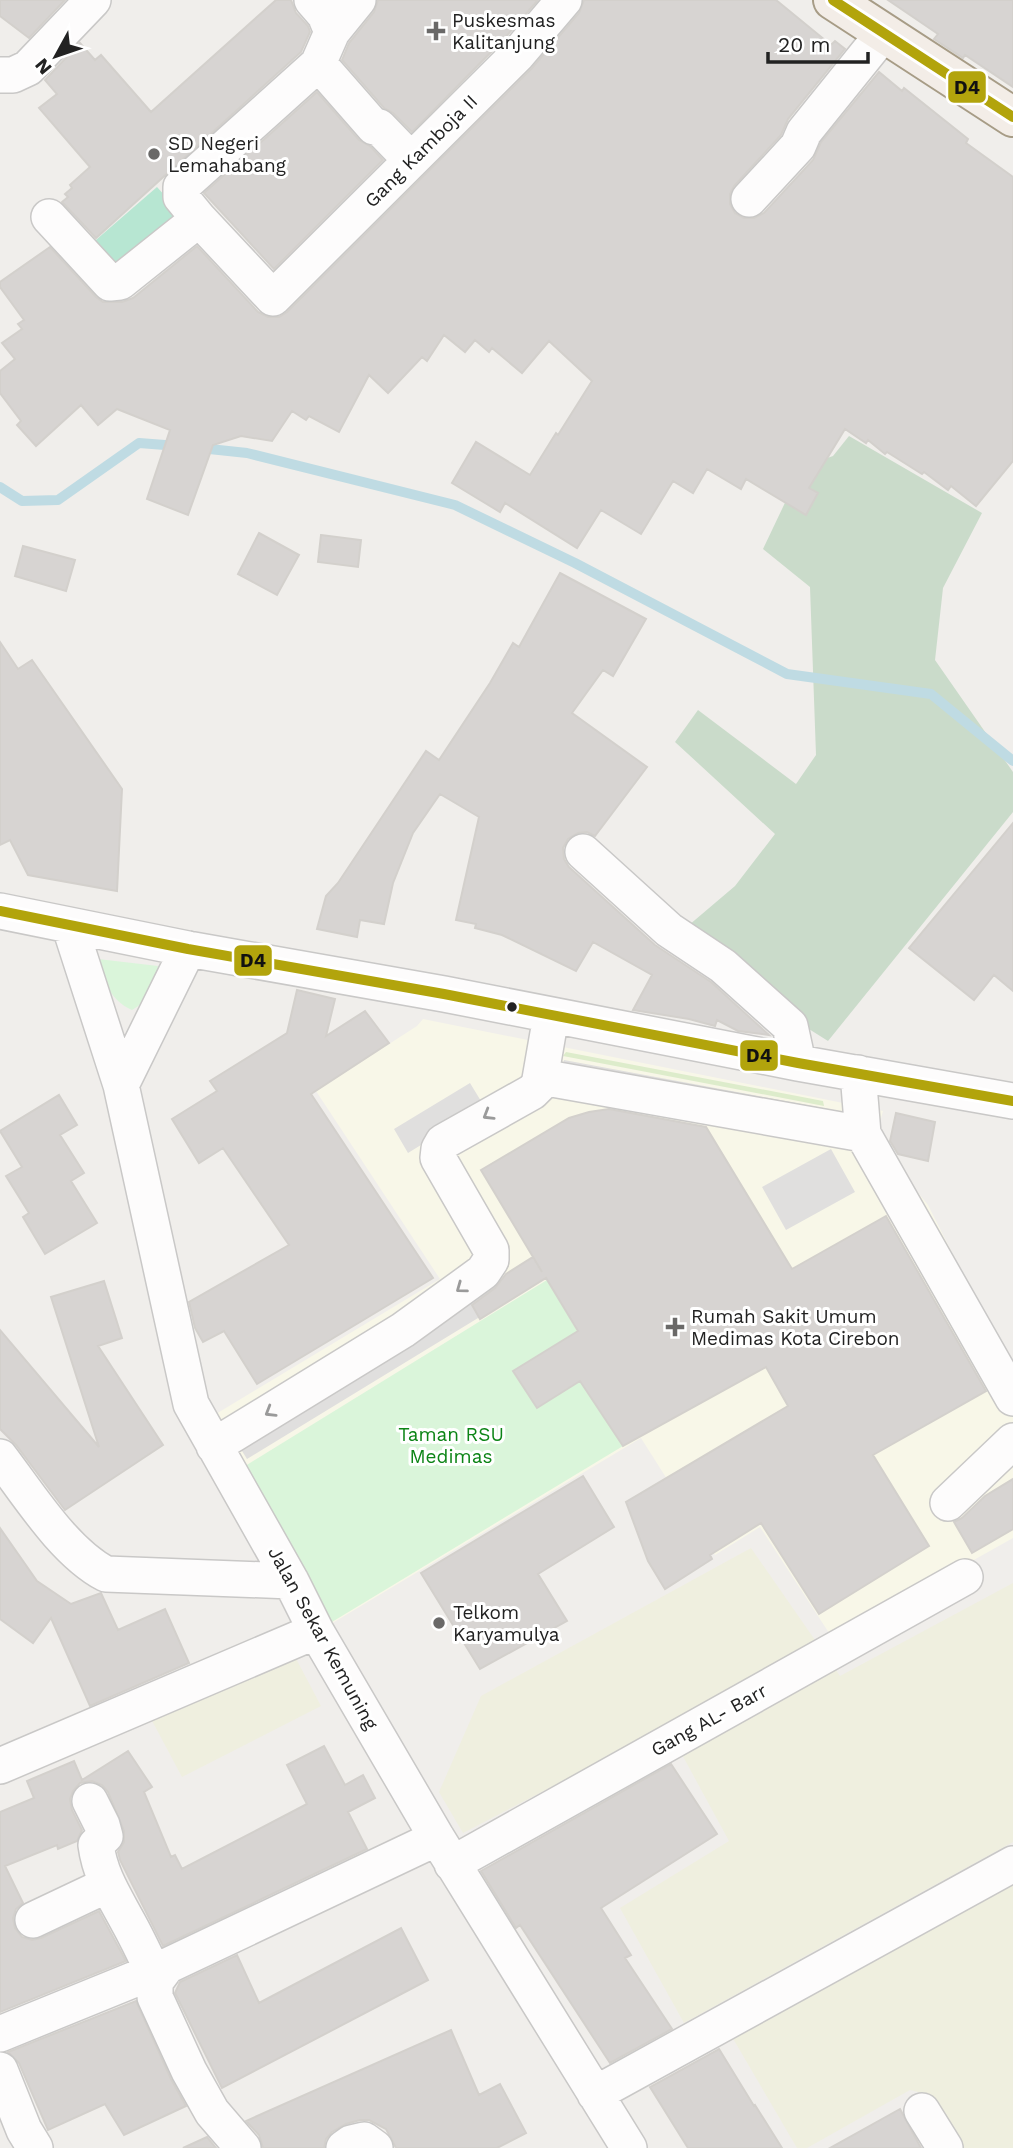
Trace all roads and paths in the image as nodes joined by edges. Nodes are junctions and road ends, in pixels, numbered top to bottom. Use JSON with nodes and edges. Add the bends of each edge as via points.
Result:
{"nodes":[{"id":1,"x":93,"y":0,"type":"edge"},
{"id":2,"x":312,"y":0,"type":"edge"},
{"id":3,"x":358,"y":0,"type":"edge"},
{"id":4,"x":564,"y":0,"type":"edge"},
{"id":5,"x":832,"y":0,"type":"edge"},
{"id":6,"x":332,"y":32,"type":"junction"},
{"id":7,"x":883,"y":34,"type":"junction"},
{"id":8,"x":318,"y":63,"type":"junction"},
{"id":9,"x":0,"y":75,"type":"edge"},
{"id":10,"x":1013,"y":117,"type":"edge"},
{"id":11,"x":411,"y":160,"type":"junction"},
{"id":12,"x":749,"y":199,"type":"dead end"},
{"id":13,"x":49,"y":217,"type":"dead end"},
{"id":14,"x":199,"y":219,"type":"junction"},
{"id":15,"x":583,"y":852,"type":"dead end"},
{"id":16,"x":0,"y":911,"type":"edge"},
{"id":17,"x":70,"y":927,"type":"junction"},
{"id":18,"x":188,"y":949,"type":"junction"},
{"id":19,"x":551,"y":1016,"type":"junction"},
{"id":20,"x":798,"y":1063,"type":"junction"},
{"id":21,"x":858,"y":1073,"type":"junction"},
{"id":22,"x":541,"y":1077,"type":"junction"},
{"id":23,"x":121,"y":1085,"type":"junction"},
{"id":24,"x":1013,"y":1101,"type":"edge"},
{"id":25,"x":863,"y":1134,"type":"junction"},
{"id":26,"x":1013,"y":1398,"type":"edge"},
{"id":27,"x":1013,"y":1441,"type":"edge"},
{"id":28,"x":214,"y":1446,"type":"junction"},
{"id":29,"x":0,"y":1457,"type":"edge"},
{"id":30,"x":948,"y":1503,"type":"dead end"},
{"id":31,"x":965,"y":1577,"type":"dead end"},
{"id":32,"x":291,"y":1581,"type":"junction"},
{"id":33,"x":316,"y":1631,"type":"junction"},
{"id":34,"x":0,"y":1766,"type":"edge"},
{"id":35,"x":90,"y":1801,"type":"dead end"},
{"id":36,"x":445,"y":1851,"type":"junction"},
{"id":37,"x":1013,"y":1864,"type":"edge"},
{"id":38,"x":107,"y":1885,"type":"junction"},
{"id":39,"x":33,"y":1920,"type":"dead end"},
{"id":40,"x":160,"y":1969,"type":"junction"},
{"id":41,"x":0,"y":2034,"type":"edge"},
{"id":42,"x":0,"y":2070,"type":"edge"},
{"id":43,"x":595,"y":2094,"type":"junction"},
{"id":44,"x":922,"y":2111,"type":"dead end"},
{"id":45,"x":34,"y":2148,"type":"edge"},
{"id":46,"x":243,"y":2148,"type":"edge"},
{"id":47,"x":344,"y":2148,"type":"edge"},
{"id":48,"x":375,"y":2148,"type":"edge"},
{"id":49,"x":629,"y":2148,"type":"edge"},
{"id":50,"x":945,"y":2148,"type":"edge"}],
"edges":[{"from":1,"to":9,"type":"street","via":[[28,68]]},
{"from":2,"to":6,"type":"street"},
{"from":3,"to":6,"type":"street"},
{"from":4,"to":11,"type":"street","name":"Gang Kamboja II","via":[[518,54]]},
{"from":5,"to":7,"type":"main road"},
{"from":6,"to":8,"type":"street"},
{"from":7,"to":10,"type":"main road"},
{"from":7,"to":12,"type":"street","via":[[804,132],[798,146]]},
{"from":8,"to":11,"type":"street","via":[[374,127]]},
{"from":8,"to":14,"type":"street","via":[[181,187],[181,197]]},
{"from":11,"to":14,"type":"street","name":"Gang Kamboja II","via":[[273,298]]},
{"from":13,"to":14,"type":"street","via":[[116,284]]},
{"from":15,"to":20,"type":"street","via":[[669,930],[723,966],[790,1026]]},
{"from":16,"to":17,"type":"street"},
{"from":17,"to":18,"type":"street"},
{"from":17,"to":23,"type":"street","name":"Jalan Sekar Kemuning"},
{"from":18,"to":19,"type":"street"},
{"from":18,"to":23,"type":"street"},
{"from":19,"to":20,"type":"street"},
{"from":19,"to":22,"type":"street"},
{"from":20,"to":21,"type":"street"},
{"from":21,"to":24,"type":"street"},
{"from":21,"to":25,"type":"street"},
{"from":22,"to":25,"type":"street"},
{"from":22,"to":28,"type":"street","one_way":true,"via":[[532,1092],[443,1142],[439,1149],[438,1157],[491,1250],[483,1272],[403,1330]]},
{"from":23,"to":28,"type":"street","name":"Jalan Sekar Kemuning","via":[[184,1378],[191,1404]]},
{"from":25,"to":26,"type":"street"},
{"from":27,"to":30,"type":"street"},
{"from":28,"to":32,"type":"street","name":"Jalan Sekar Kemuning"},
{"from":29,"to":32,"type":"street","via":[[74,1551],[106,1574]]},
{"from":31,"to":36,"type":"street","name":"Gang AL- Barr"},
{"from":32,"to":33,"type":"street","name":"Jalan Sekar Kemuning"},
{"from":33,"to":34,"type":"street"},
{"from":33,"to":36,"type":"street","name":"Jalan Sekar Kemuning"},
{"from":35,"to":38,"type":"street","via":[[105,1836],[96,1845]]},
{"from":36,"to":40,"type":"street","name":"Gang AL- Barr"},
{"from":36,"to":43,"type":"street","name":"Jalan Sekar Kemuning"},
{"from":37,"to":43,"type":"street"},
{"from":38,"to":39,"type":"street"},
{"from":38,"to":40,"type":"street"},
{"from":40,"to":41,"type":"street","name":"Gang AL- Barr"},
{"from":40,"to":46,"type":"street","via":[[155,1997],[212,2112]]},
{"from":42,"to":45,"type":"street"},
{"from":43,"to":49,"type":"street","name":"Jalan Sekar Kemuning"},
{"from":44,"to":50,"type":"street"},
{"from":47,"to":48,"type":"street","via":[[364,2140]]}]}
